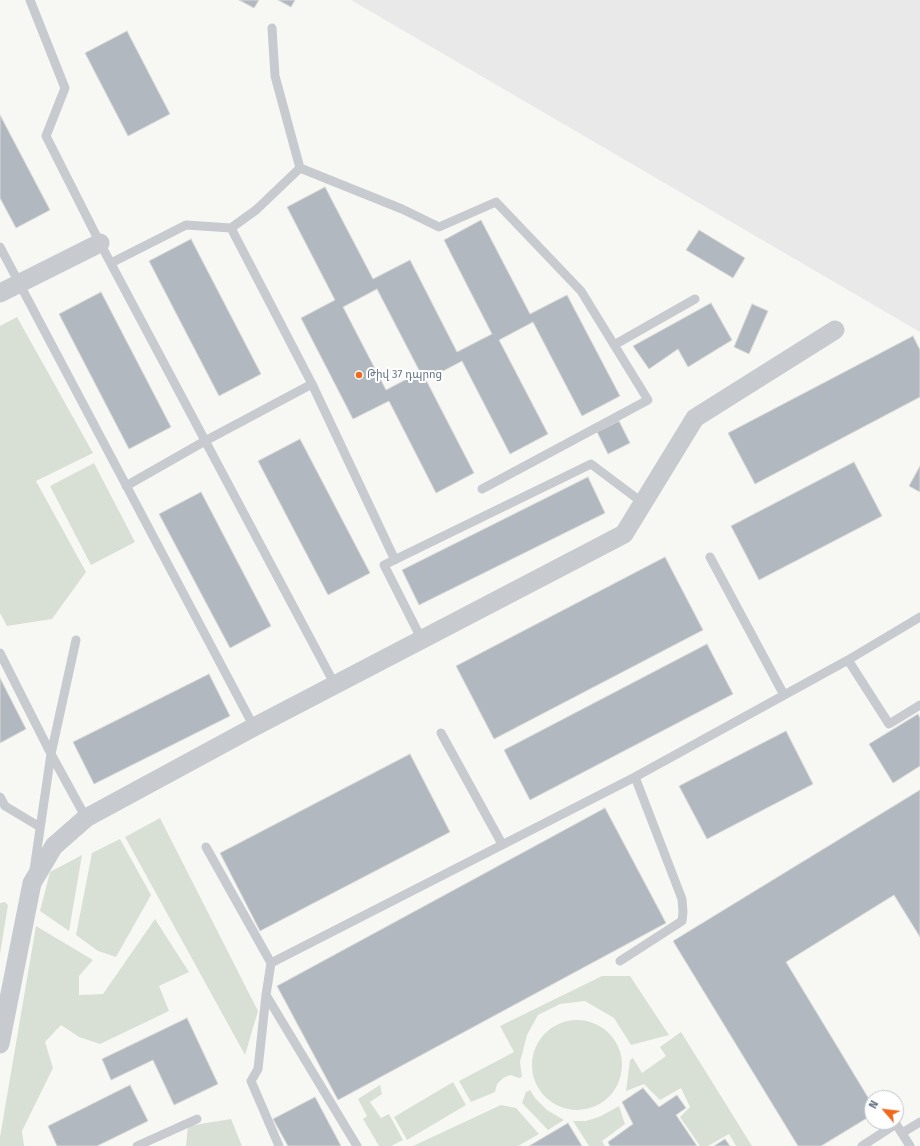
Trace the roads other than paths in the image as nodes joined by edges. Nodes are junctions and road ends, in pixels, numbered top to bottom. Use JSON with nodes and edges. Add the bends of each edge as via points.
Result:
{"nodes":[{"id":1,"x":30,"y":0,"type":"edge"},
{"id":2,"x":272,"y":28,"type":"dead end"},
{"id":3,"x":300,"y":168,"type":"junction"},
{"id":4,"x":231,"y":228,"type":"junction"},
{"id":5,"x":100,"y":243,"type":"junction"},
{"id":6,"x":0,"y":247,"type":"edge"},
{"id":7,"x":111,"y":263,"type":"junction"},
{"id":8,"x":18,"y":283,"type":"junction"},
{"id":9,"x":0,"y":292,"type":"edge"},
{"id":10,"x":695,"y":300,"type":"dead end"},
{"id":11,"x":835,"y":330,"type":"dead end"},
{"id":12,"x":614,"y":345,"type":"junction"},
{"id":13,"x":312,"y":384,"type":"junction"},
{"id":14,"x":205,"y":441,"type":"junction"},
{"id":15,"x":126,"y":486,"type":"junction"},
{"id":16,"x":482,"y":489,"type":"dead end"},
{"id":17,"x":643,"y":503,"type":"junction"},
{"id":18,"x":710,"y":557,"type":"dead end"},
{"id":19,"x":395,"y":560,"type":"junction"},
{"id":20,"x":920,"y":617,"type":"edge"},
{"id":21,"x":76,"y":640,"type":"dead end"},
{"id":22,"x":422,"y":640,"type":"junction"},
{"id":23,"x":0,"y":652,"type":"edge"},
{"id":24,"x":848,"y":660,"type":"junction"},
{"id":25,"x":335,"y":685,"type":"junction"},
{"id":26,"x":784,"y":695,"type":"junction"},
{"id":27,"x":920,"y":705,"type":"edge"},
{"id":28,"x":254,"y":727,"type":"junction"},
{"id":29,"x":441,"y":733,"type":"dead end"},
{"id":30,"x":51,"y":754,"type":"junction"},
{"id":31,"x":635,"y":777,"type":"junction"},
{"id":32,"x":0,"y":797,"type":"edge"},
{"id":33,"x":86,"y":818,"type":"junction"},
{"id":34,"x":40,"y":827,"type":"junction"},
{"id":35,"x":502,"y":844,"type":"junction"},
{"id":36,"x":206,"y":847,"type":"dead end"},
{"id":37,"x":32,"y":883,"type":"junction"},
{"id":38,"x":620,"y":961,"type":"dead end"},
{"id":39,"x":271,"y":963,"type":"junction"},
{"id":40,"x":266,"y":995,"type":"junction"},
{"id":41,"x":0,"y":1044,"type":"edge"},
{"id":42,"x":197,"y":1119,"type":"dead end"},
{"id":43,"x":920,"y":1122,"type":"edge"},
{"id":44,"x":902,"y":1134,"type":"junction"},
{"id":45,"x":137,"y":1146,"type":"edge"},
{"id":46,"x":279,"y":1146,"type":"edge"},
{"id":47,"x":357,"y":1146,"type":"edge"},
{"id":48,"x":862,"y":1146,"type":"edge"},
{"id":49,"x":910,"y":1146,"type":"edge"}],
"edges":[{"from":1,"to":5,"type":"lane","via":[[65,88],[46,136]]},
{"from":2,"to":3,"type":"lane","via":[[275,76]]},
{"from":3,"to":4,"type":"lane","via":[[256,210]]},
{"from":3,"to":12,"type":"lane","via":[[440,227],[496,202],[581,291]]},
{"from":4,"to":7,"type":"lane","via":[[186,225]]},
{"from":4,"to":13,"type":"lane"},
{"from":5,"to":7,"type":"lane"},
{"from":5,"to":8,"type":"street"},
{"from":6,"to":8,"type":"lane"},
{"from":7,"to":14,"type":"lane"},
{"from":8,"to":9,"type":"street"},
{"from":8,"to":15,"type":"lane"},
{"from":10,"to":12,"type":"lane"},
{"from":11,"to":17,"type":"street","via":[[695,418]]},
{"from":12,"to":16,"type":"lane","via":[[648,400]]},
{"from":13,"to":14,"type":"lane"},
{"from":13,"to":19,"type":"lane"},
{"from":14,"to":15,"type":"lane"},
{"from":14,"to":25,"type":"lane"},
{"from":15,"to":28,"type":"lane"},
{"from":17,"to":19,"type":"lane","via":[[591,464]]},
{"from":17,"to":22,"type":"street","via":[[624,534]]},
{"from":18,"to":26,"type":"lane"},
{"from":19,"to":22,"type":"lane","via":[[384,565]]},
{"from":20,"to":24,"type":"lane"},
{"from":21,"to":30,"type":"lane"},
{"from":22,"to":25,"type":"street"},
{"from":23,"to":30,"type":"lane"},
{"from":24,"to":26,"type":"lane"},
{"from":24,"to":27,"type":"lane","via":[[889,724]]},
{"from":25,"to":28,"type":"street"},
{"from":26,"to":31,"type":"lane"},
{"from":28,"to":33,"type":"street"},
{"from":29,"to":35,"type":"lane"},
{"from":30,"to":33,"type":"lane"},
{"from":30,"to":34,"type":"lane"},
{"from":31,"to":35,"type":"lane"},
{"from":31,"to":38,"type":"lane","via":[[682,899],[683,912],[682,921]]},
{"from":32,"to":34,"type":"lane","via":[[5,806]]},
{"from":33,"to":37,"type":"street","via":[[54,846]]},
{"from":34,"to":37,"type":"lane"},
{"from":35,"to":39,"type":"lane"},
{"from":36,"to":39,"type":"lane"},
{"from":37,"to":41,"type":"street"},
{"from":39,"to":40,"type":"lane"},
{"from":40,"to":46,"type":"lane","via":[[258,1069],[251,1081]]},
{"from":40,"to":47,"type":"lane"},
{"from":42,"to":45,"type":"lane"},
{"from":43,"to":44,"type":"lane"},
{"from":44,"to":48,"type":"lane","via":[[896,1124]]},
{"from":44,"to":49,"type":"lane"}]}
